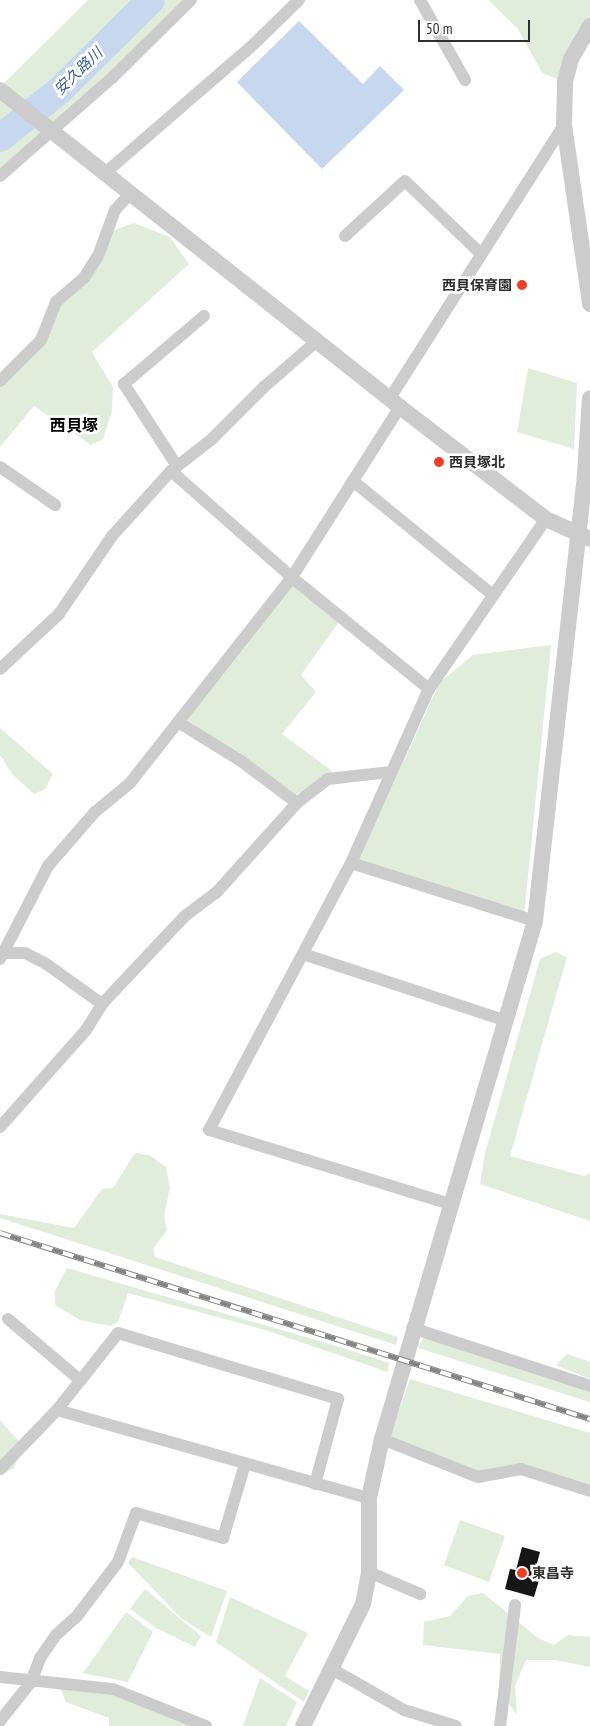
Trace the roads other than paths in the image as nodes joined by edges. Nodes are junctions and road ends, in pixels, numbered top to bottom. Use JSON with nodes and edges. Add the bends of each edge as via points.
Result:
{"nodes":[{"id":1,"x":191,"y":0,"type":"edge"},
{"id":2,"x":299,"y":0,"type":"edge"},
{"id":3,"x":420,"y":0,"type":"edge"},
{"id":4,"x":590,"y":26,"type":"edge"},
{"id":5,"x":465,"y":80,"type":"dead end"},
{"id":6,"x":2,"y":91,"type":"edge"},
{"id":7,"x":564,"y":126,"type":"junction"},
{"id":8,"x":51,"y":130,"type":"junction"},
{"id":9,"x":104,"y":173,"type":"junction"},
{"id":10,"x":0,"y":176,"type":"edge"},
{"id":11,"x":130,"y":194,"type":"junction"},
{"id":12,"x":345,"y":236,"type":"dead end"},
{"id":13,"x":480,"y":253,"type":"junction"},
{"id":14,"x":590,"y":304,"type":"edge"},
{"id":15,"x":204,"y":316,"type":"dead end"},
{"id":16,"x":317,"y":342,"type":"junction"},
{"id":17,"x":0,"y":380,"type":"edge"},
{"id":18,"x":590,"y":398,"type":"edge"},
{"id":19,"x":395,"y":403,"type":"junction"},
{"id":20,"x":0,"y":467,"type":"edge"},
{"id":21,"x":174,"y":468,"type":"junction"},
{"id":22,"x":353,"y":481,"type":"junction"},
{"id":23,"x":55,"y":505,"type":"dead end"},
{"id":24,"x":546,"y":518,"type":"junction"},
{"id":25,"x":583,"y":537,"type":"edge"},
{"id":26,"x":292,"y":577,"type":"junction"},
{"id":27,"x":493,"y":595,"type":"junction"},
{"id":28,"x":0,"y":669,"type":"edge"},
{"id":29,"x":429,"y":690,"type":"junction"},
{"id":30,"x":178,"y":722,"type":"junction"},
{"id":31,"x":389,"y":772,"type":"junction"},
{"id":32,"x":296,"y":803,"type":"junction"},
{"id":33,"x":351,"y":863,"type":"junction"},
{"id":34,"x":535,"y":921,"type":"junction"},
{"id":35,"x":303,"y":954,"type":"junction"},
{"id":36,"x":3,"y":956,"type":"edge"},
{"id":37,"x":102,"y":1004,"type":"junction"},
{"id":38,"x":504,"y":1020,"type":"junction"},
{"id":39,"x":0,"y":1127,"type":"edge"},
{"id":40,"x":450,"y":1204,"type":"junction"},
{"id":41,"x":8,"y":1318,"type":"dead end"},
{"id":42,"x":412,"y":1328,"type":"junction"},
{"id":43,"x":80,"y":1380,"type":"junction"},
{"id":44,"x":590,"y":1386,"type":"edge"},
{"id":45,"x":57,"y":1410,"type":"junction"},
{"id":46,"x":382,"y":1439,"type":"junction"},
{"id":47,"x":245,"y":1464,"type":"junction"},
{"id":48,"x":0,"y":1468,"type":"edge"},
{"id":49,"x":315,"y":1484,"type":"junction"},
{"id":50,"x":590,"y":1491,"type":"edge"},
{"id":51,"x":369,"y":1498,"type":"junction"},
{"id":52,"x":369,"y":1572,"type":"junction"},
{"id":53,"x":420,"y":1594,"type":"dead end"},
{"id":54,"x":515,"y":1605,"type":"dead end"},
{"id":55,"x":332,"y":1669,"type":"junction"},
{"id":56,"x":0,"y":1677,"type":"edge"},
{"id":57,"x":31,"y":1682,"type":"junction"},
{"id":58,"x":0,"y":1721,"type":"edge"},
{"id":59,"x":206,"y":1726,"type":"edge"},
{"id":60,"x":303,"y":1726,"type":"edge"},
{"id":61,"x":456,"y":1726,"type":"edge"},
{"id":62,"x":500,"y":1726,"type":"edge"}],
"edges":[{"from":1,"to":8,"type":"street","via":[[112,78]]},
{"from":2,"to":9,"type":"street","via":[[254,44]]},
{"from":3,"to":5,"type":"street"},
{"from":4,"to":7,"type":"street","via":[[571,59],[565,82]]},
{"from":6,"to":8,"type":"street"},
{"from":7,"to":13,"type":"street"},
{"from":7,"to":14,"type":"street"},
{"from":8,"to":9,"type":"street"},
{"from":8,"to":10,"type":"street"},
{"from":9,"to":11,"type":"street"},
{"from":11,"to":16,"type":"street"},
{"from":11,"to":17,"type":"street","via":[[115,210],[98,256],[84,278],[56,302],[41,340]]},
{"from":12,"to":13,"type":"street","via":[[405,181]]},
{"from":13,"to":19,"type":"street"},
{"from":15,"to":21,"type":"street","via":[[124,384]]},
{"from":16,"to":19,"type":"street"},
{"from":16,"to":21,"type":"street"},
{"from":18,"to":25,"type":"street"},
{"from":19,"to":22,"type":"street"},
{"from":19,"to":24,"type":"street"},
{"from":20,"to":23,"type":"street"},
{"from":21,"to":26,"type":"street"},
{"from":21,"to":28,"type":"street","via":[[112,536],[59,614]]},
{"from":22,"to":26,"type":"street"},
{"from":22,"to":27,"type":"street"},
{"from":24,"to":25,"type":"street"},
{"from":24,"to":27,"type":"street"},
{"from":25,"to":34,"type":"street"},
{"from":26,"to":29,"type":"street"},
{"from":26,"to":30,"type":"street"},
{"from":27,"to":29,"type":"street"},
{"from":29,"to":31,"type":"street"},
{"from":30,"to":32,"type":"street","via":[[241,760]]},
{"from":30,"to":36,"type":"street","via":[[130,783],[95,812],[48,866],[32,891]]},
{"from":31,"to":32,"type":"street","via":[[328,779]]},
{"from":31,"to":33,"type":"street"},
{"from":32,"to":37,"type":"street","via":[[216,893],[185,916]]},
{"from":33,"to":34,"type":"street"},
{"from":33,"to":35,"type":"street"},
{"from":34,"to":38,"type":"street"},
{"from":35,"to":38,"type":"street"},
{"from":35,"to":40,"type":"street","via":[[209,1130]]},
{"from":36,"to":37,"type":"street","via":[[25,953],[45,963]]},
{"from":37,"to":39,"type":"street","via":[[86,1030]]},
{"from":38,"to":40,"type":"street"},
{"from":40,"to":42,"type":"street"},
{"from":41,"to":43,"type":"street"},
{"from":42,"to":44,"type":"street"},
{"from":42,"to":46,"type":"street"},
{"from":43,"to":45,"type":"street"},
{"from":43,"to":49,"type":"street","via":[[118,1333],[338,1399]]},
{"from":45,"to":47,"type":"street"},
{"from":45,"to":48,"type":"street"},
{"from":46,"to":50,"type":"street","via":[[478,1477],[521,1470]]},
{"from":46,"to":51,"type":"street"},
{"from":47,"to":49,"type":"street"},
{"from":47,"to":57,"type":"street","via":[[223,1538],[136,1513],[118,1562],[77,1616],[56,1635],[40,1658]]},
{"from":49,"to":51,"type":"street"},
{"from":51,"to":52,"type":"street"},
{"from":52,"to":53,"type":"street"},
{"from":52,"to":55,"type":"street","via":[[363,1604]]},
{"from":54,"to":62,"type":"street"},
{"from":55,"to":60,"type":"street"},
{"from":55,"to":61,"type":"street","via":[[404,1710]]},
{"from":56,"to":57,"type":"street"},
{"from":57,"to":58,"type":"street"},
{"from":57,"to":59,"type":"street","via":[[113,1689]]}]}
